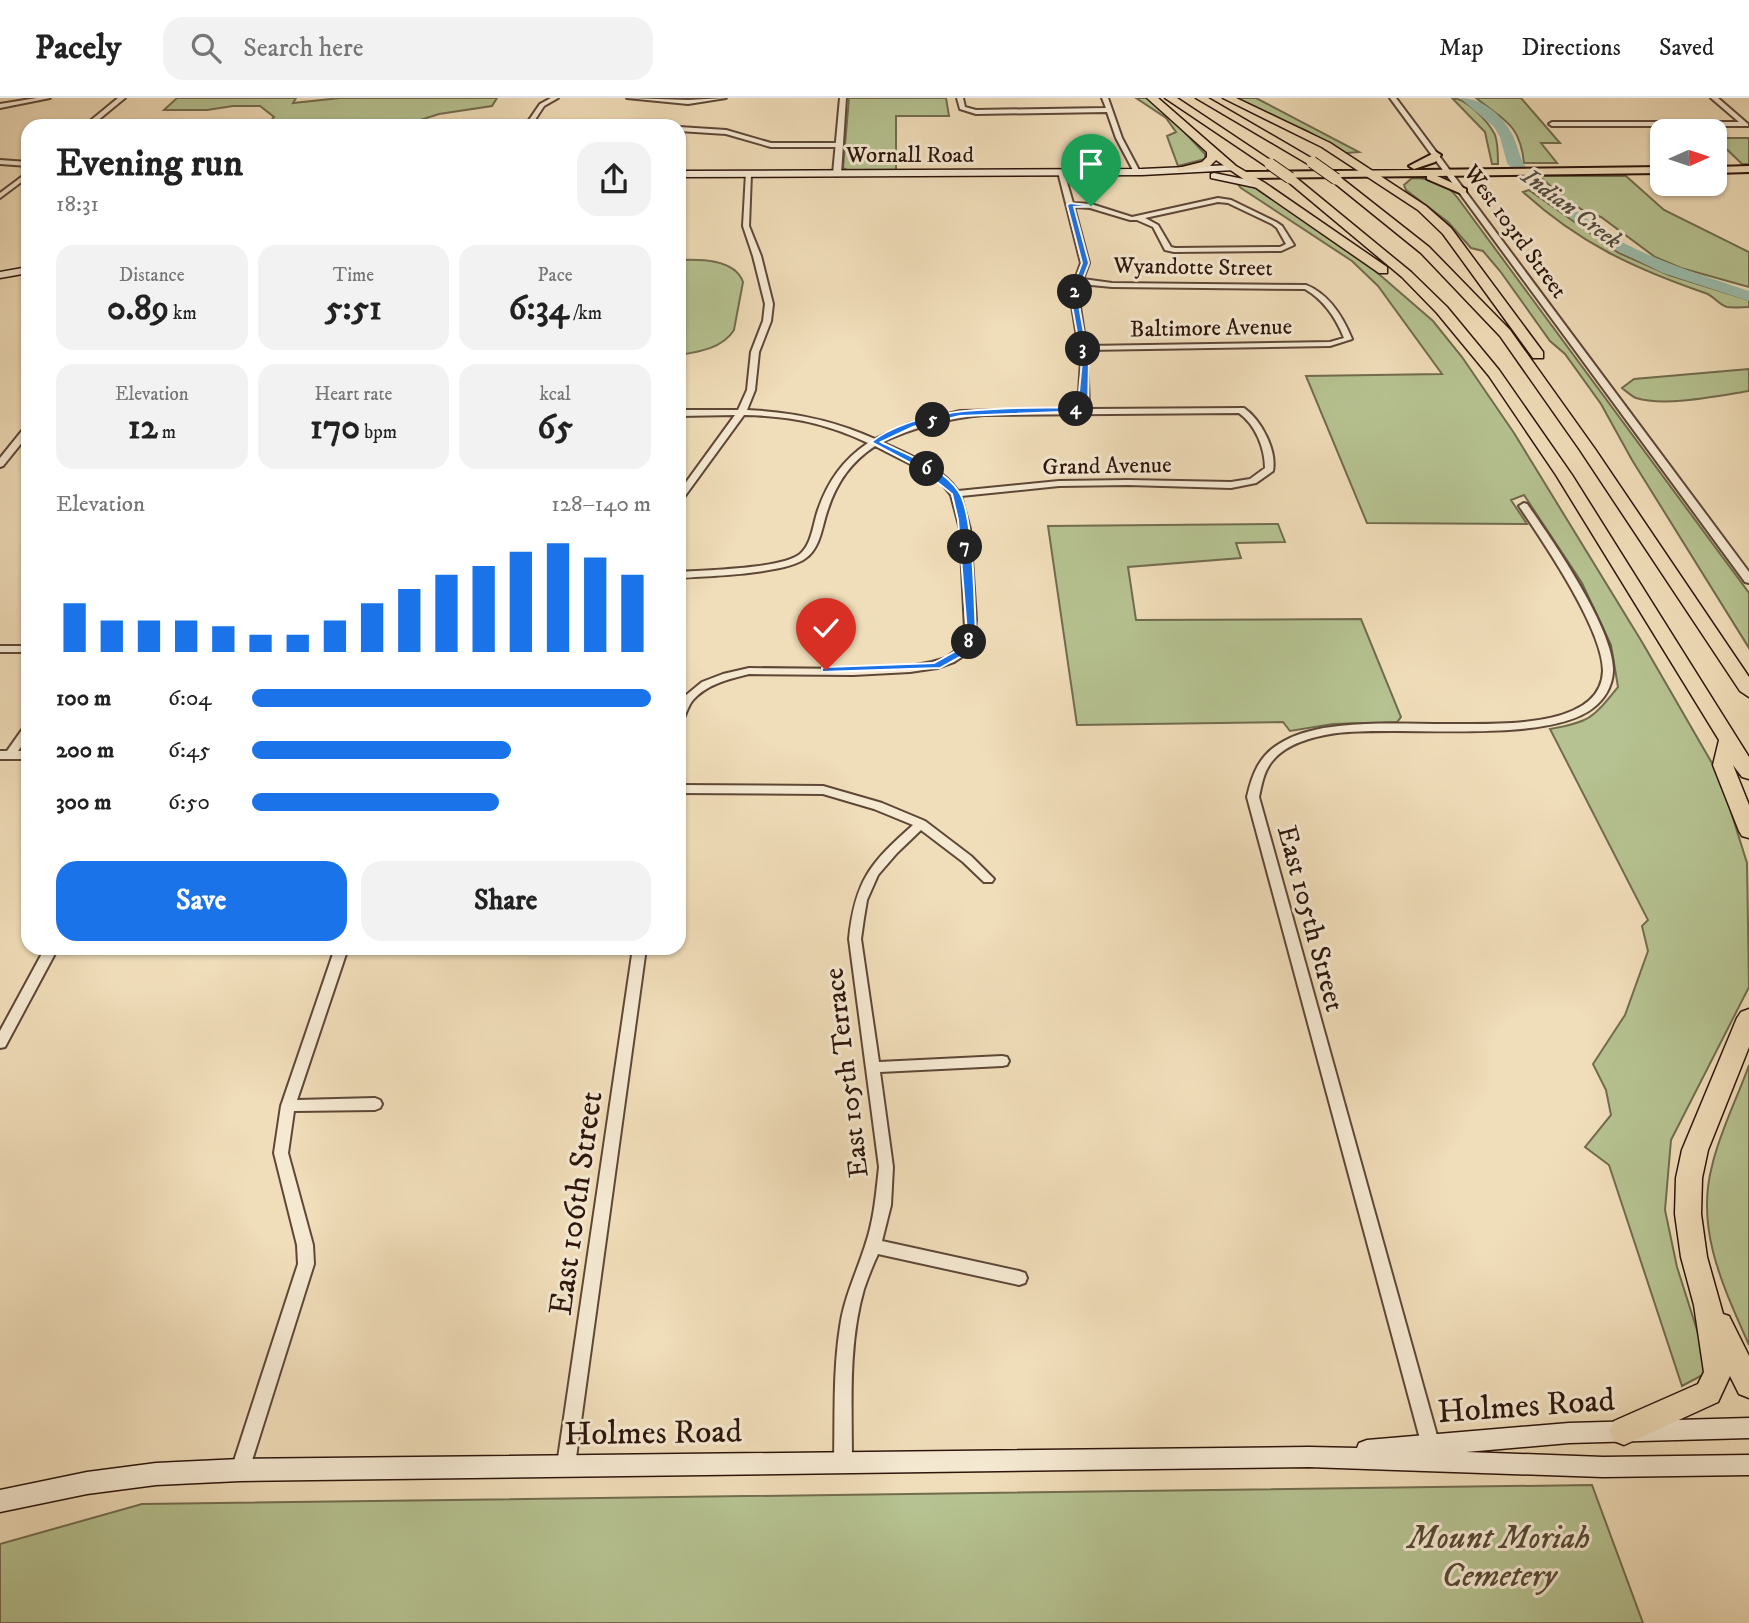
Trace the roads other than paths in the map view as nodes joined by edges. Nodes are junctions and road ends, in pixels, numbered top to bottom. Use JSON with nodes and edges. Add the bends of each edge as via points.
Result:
{"nodes":[{"id":1,"x":47,"y":98,"type":"edge"},
{"id":2,"x":122,"y":98,"type":"edge"},
{"id":3,"x":630,"y":98,"type":"edge"},
{"id":4,"x":723,"y":98,"type":"edge"},
{"id":5,"x":843,"y":98,"type":"edge"},
{"id":6,"x":960,"y":98,"type":"edge"},
{"id":7,"x":1105,"y":98,"type":"edge"},
{"id":8,"x":1152,"y":98,"type":"edge"},
{"id":9,"x":1170,"y":98,"type":"edge"},
{"id":10,"x":1200,"y":98,"type":"edge"},
{"id":11,"x":1228,"y":98,"type":"edge"},
{"id":12,"x":1393,"y":98,"type":"edge"},
{"id":13,"x":1714,"y":98,"type":"edge"},
{"id":14,"x":552,"y":99,"type":"edge"},
{"id":15,"x":0,"y":106,"type":"edge"},
{"id":16,"x":1109,"y":110,"type":"junction"},
{"id":17,"x":96,"y":119,"type":"edge"},
{"id":18,"x":533,"y":119,"type":"edge"},
{"id":19,"x":1552,"y":124,"type":"dead end"},
{"id":20,"x":1747,"y":126,"type":"edge"},
{"id":21,"x":686,"y":129,"type":"edge"},
{"id":22,"x":839,"y":145,"type":"junction"},
{"id":23,"x":1212,"y":152,"type":"junction"},
{"id":24,"x":1436,"y":155,"type":"junction"},
{"id":25,"x":1345,"y":156,"type":"junction"},
{"id":26,"x":0,"y":162,"type":"edge"},
{"id":27,"x":21,"y":164,"type":"edge"},
{"id":28,"x":1358,"y":167,"type":"junction"},
{"id":29,"x":1385,"y":167,"type":"junction"},
{"id":30,"x":1232,"y":168,"type":"junction"},
{"id":31,"x":1749,"y":169,"type":"edge"},
{"id":32,"x":1182,"y":170,"type":"junction"},
{"id":33,"x":1448,"y":170,"type":"junction"},
{"id":34,"x":1650,"y":170,"type":"edge"},
{"id":35,"x":1727,"y":170,"type":"edge"},
{"id":36,"x":1061,"y":172,"type":"junction"},
{"id":37,"x":1136,"y":172,"type":"junction"},
{"id":38,"x":1413,"y":172,"type":"junction"},
{"id":39,"x":686,"y":174,"type":"edge"},
{"id":40,"x":748,"y":174,"type":"junction"},
{"id":41,"x":837,"y":174,"type":"junction"},
{"id":42,"x":1370,"y":174,"type":"junction"},
{"id":43,"x":1208,"y":175,"type":"junction"},
{"id":44,"x":1246,"y":175,"type":"junction"},
{"id":45,"x":21,"y":180,"type":"edge"},
{"id":46,"x":1263,"y":186,"type":"junction"},
{"id":47,"x":1398,"y":190,"type":"junction"},
{"id":48,"x":1462,"y":191,"type":"junction"},
{"id":49,"x":0,"y":196,"type":"edge"},
{"id":50,"x":1070,"y":205,"type":"junction"},
{"id":51,"x":1139,"y":218,"type":"junction"},
{"id":52,"x":21,"y":271,"type":"edge"},
{"id":53,"x":0,"y":275,"type":"edge"},
{"id":54,"x":1079,"y":281,"type":"junction"},
{"id":55,"x":1455,"y":326,"type":"junction"},
{"id":56,"x":1340,"y":343,"type":"joint"},
{"id":57,"x":1083,"y":348,"type":"junction"},
{"id":58,"x":1085,"y":376,"type":"joint"},
{"id":59,"x":1546,"y":389,"type":"junction"},
{"id":60,"x":1085,"y":409,"type":"junction"},
{"id":61,"x":1243,"y":411,"type":"joint"},
{"id":62,"x":686,"y":413,"type":"edge"},
{"id":63,"x":741,"y":413,"type":"junction"},
{"id":64,"x":21,"y":438,"type":"edge"},
{"id":65,"x":875,"y":442,"type":"junction"},
{"id":66,"x":13,"y":448,"type":"junction"},
{"id":67,"x":21,"y":449,"type":"edge"},
{"id":68,"x":0,"y":464,"type":"edge"},
{"id":69,"x":686,"y":488,"type":"edge"},
{"id":70,"x":956,"y":494,"type":"junction"},
{"id":71,"x":1524,"y":506,"type":"dead end"},
{"id":72,"x":686,"y":574,"type":"edge"},
{"id":73,"x":1749,"y":580,"type":"edge"},
{"id":74,"x":0,"y":649,"type":"edge"},
{"id":75,"x":21,"y":649,"type":"edge"},
{"id":76,"x":1749,"y":691,"type":"edge"},
{"id":77,"x":686,"y":705,"type":"edge"},
{"id":78,"x":21,"y":737,"type":"edge"},
{"id":79,"x":1729,"y":740,"type":"junction"},
{"id":80,"x":5,"y":755,"type":"edge"},
{"id":81,"x":1749,"y":773,"type":"edge"},
{"id":82,"x":686,"y":789,"type":"edge"},
{"id":83,"x":921,"y":824,"type":"junction"},
{"id":84,"x":1749,"y":831,"type":"edge"},
{"id":85,"x":988,"y":879,"type":"dead end"},
{"id":86,"x":48,"y":955,"type":"edge"},
{"id":87,"x":340,"y":955,"type":"edge"},
{"id":88,"x":639,"y":955,"type":"edge"},
{"id":89,"x":1749,"y":1018,"type":"edge"},
{"id":90,"x":0,"y":1043,"type":"edge"},
{"id":91,"x":1002,"y":1061,"type":"dead end"},
{"id":92,"x":875,"y":1067,"type":"junction"},
{"id":93,"x":375,"y":1104,"type":"dead end"},
{"id":94,"x":288,"y":1106,"type":"junction"},
{"id":95,"x":873,"y":1246,"type":"junction"},
{"id":96,"x":1019,"y":1278,"type":"dead end"},
{"id":97,"x":1708,"y":1305,"type":"junction"},
{"id":98,"x":1749,"y":1385,"type":"edge"},
{"id":99,"x":1749,"y":1428,"type":"edge"},
{"id":100,"x":1624,"y":1431,"type":"junction"},
{"id":101,"x":1433,"y":1452,"type":"junction"},
{"id":102,"x":843,"y":1461,"type":"junction"},
{"id":103,"x":566,"y":1465,"type":"junction"},
{"id":104,"x":1749,"y":1465,"type":"edge"},
{"id":105,"x":240,"y":1470,"type":"junction"},
{"id":106,"x":0,"y":1501,"type":"edge"}],
"edges":[{"from":1,"to":15,"type":"street"},
{"from":2,"to":17,"type":"street"},
{"from":3,"to":4,"type":"street","via":[[688,102]]},
{"from":5,"to":22,"type":"street"},
{"from":6,"to":16,"type":"street","via":[[962,108],[976,112]]},
{"from":7,"to":16,"type":"street"},
{"from":8,"to":23,"type":"highway"},
{"from":9,"to":55,"type":"highway","bridge":true,"via":[[1290,178],[1387,257]]},
{"from":10,"to":59,"type":"highway","bridge":true,"via":[[1312,162],[1385,216],[1505,333]]},
{"from":11,"to":25,"type":"highway"},
{"from":12,"to":24,"type":"street","name":"West 103rd Street"},
{"from":13,"to":20,"type":"street"},
{"from":14,"to":18,"type":"street"},
{"from":16,"to":37,"type":"street","via":[[1128,155],[1124,158]]},
{"from":19,"to":20,"type":"street"},
{"from":21,"to":22,"type":"street","via":[[726,132],[771,145]]},
{"from":22,"to":41,"type":"street"},
{"from":23,"to":30,"type":"highway"},
{"from":23,"to":32,"type":"highway","via":[[1206,164]]},
{"from":24,"to":33,"type":"street","name":"West 103rd Street"},
{"from":24,"to":38,"type":"main road"},
{"from":25,"to":28,"type":"highway"},
{"from":25,"to":29,"type":"highway"},
{"from":26,"to":27,"type":"street"},
{"from":28,"to":29,"type":"main road","name":"Wornall Road"},
{"from":28,"to":30,"type":"main road","name":"Wornall Road"},
{"from":28,"to":42,"type":"highway"},
{"from":29,"to":38,"type":"main road","name":"Wornall Road"},
{"from":30,"to":32,"type":"main road","name":"Wornall Road"},
{"from":30,"to":44,"type":"highway"},
{"from":31,"to":35,"type":"main road"},
{"from":32,"to":37,"type":"main road","name":"Wornall Road"},
{"from":33,"to":34,"type":"main road","name":"Wornall Road"},
{"from":33,"to":38,"type":"main road","name":"Wornall Road"},
{"from":33,"to":42,"type":"main road"},
{"from":33,"to":48,"type":"street","name":"West 103rd Street"},
{"from":36,"to":37,"type":"main road","name":"Wornall Road"},
{"from":36,"to":41,"type":"main road","name":"Wornall Road"},
{"from":36,"to":50,"type":"street"},
{"from":37,"to":43,"type":"main road","name":"Wornall Road"},
{"from":38,"to":42,"type":"main road","name":"Wornall Road"},
{"from":38,"to":47,"type":"highway","via":[[1396,179]]},
{"from":38,"to":48,"type":"main road"},
{"from":39,"to":40,"type":"main road","name":"Wornall Road"},
{"from":40,"to":41,"type":"main road","name":"Wornall Road"},
{"from":40,"to":63,"type":"street","via":[[746,226],[769,304],[755,352],[751,390]]},
{"from":42,"to":44,"type":"main road","name":"Wornall Road"},
{"from":42,"to":47,"type":"highway"},
{"from":43,"to":44,"type":"main road","name":"Wornall Road"},
{"from":43,"to":46,"type":"main road"},
{"from":44,"to":46,"type":"highway"},
{"from":45,"to":49,"type":"street"},
{"from":46,"to":55,"type":"highway","via":[[1392,278],[1433,319]]},
{"from":47,"to":59,"type":"highway","via":[[1447,231],[1513,317],[1545,364]]},
{"from":48,"to":73,"type":"street","name":"West 103rd Street"},
{"from":50,"to":51,"type":"street"},
{"from":50,"to":54,"type":"street","via":[[1085,263]]},
{"from":51,"to":51,"type":"street","via":[[1209,201],[1230,201],[1274,223],[1290,245],[1282,249],[1174,250],[1168,248],[1156,226]]},
{"from":52,"to":53,"type":"main road"},
{"from":54,"to":56,"type":"street","name":"Wyandotte Street","via":[[1306,287],[1330,306],[1342,324],[1348,339]]},
{"from":54,"to":57,"type":"street","via":[[1074,294]]},
{"from":55,"to":79,"type":"highway","via":[[1506,390],[1557,467]]},
{"from":56,"to":57,"type":"street","name":"Baltimore Avenue"},
{"from":57,"to":58,"type":"street"},
{"from":58,"to":60,"type":"street"},
{"from":59,"to":76,"type":"highway"},
{"from":60,"to":61,"type":"street"},
{"from":60,"to":65,"type":"street","via":[[960,414],[911,426]]},
{"from":61,"to":70,"type":"street","name":"Grand Avenue","via":[[1250,416],[1271,460],[1270,469],[1258,479],[1231,485],[1123,481],[1033,485]]},
{"from":62,"to":63,"type":"street"},
{"from":63,"to":65,"type":"street","via":[[813,419]]},
{"from":63,"to":69,"type":"street"},
{"from":64,"to":66,"type":"street"},
{"from":65,"to":70,"type":"street","via":[[921,465]]},
{"from":65,"to":72,"type":"street","via":[[844,468],[832,486],[813,545],[802,557],[773,567]]},
{"from":66,"to":67,"type":"street"},
{"from":66,"to":68,"type":"street"},
{"from":70,"to":77,"type":"street","via":[[972,633],[962,652],[936,666],[914,668],[749,671],[713,681],[692,694]]},
{"from":71,"to":101,"type":"street","name":"East 105th Street","via":[[1564,567],[1596,631],[1607,665],[1607,684],[1601,695],[1560,720],[1522,726],[1315,733],[1272,753],[1261,766],[1253,797]]},
{"from":74,"to":75,"type":"street"},
{"from":78,"to":80,"type":"street"},
{"from":79,"to":81,"type":"highway"},
{"from":79,"to":84,"type":"highway","via":[[1723,765]]},
{"from":82,"to":83,"type":"street","via":[[823,790]]},
{"from":83,"to":85,"type":"street"},
{"from":83,"to":92,"type":"street","name":"East 105th Terrace","via":[[878,863],[857,909],[855,939]]},
{"from":86,"to":90,"type":"street"},
{"from":87,"to":94,"type":"street"},
{"from":88,"to":103,"type":"street","name":"East 106th Street"},
{"from":89,"to":97,"type":"highway","via":[[1695,1150],[1689,1178],[1694,1257]]},
{"from":91,"to":92,"type":"street"},
{"from":92,"to":95,"type":"street","name":"East 105th Terrace","via":[[886,1167]]},
{"from":93,"to":94,"type":"street"},
{"from":94,"to":105,"type":"street","via":[[281,1153],[306,1264]]},
{"from":95,"to":96,"type":"street"},
{"from":95,"to":102,"type":"street","name":"East 105th Terrace","via":[[856,1289],[848,1327]]},
{"from":97,"to":98,"type":"highway"},
{"from":97,"to":100,"type":"highway","via":[[1718,1371],[1708,1393]]},
{"from":99,"to":100,"type":"main road","name":"Holmes Road"},
{"from":100,"to":101,"type":"main road","name":"Holmes Road"},
{"from":101,"to":102,"type":"main road","name":"Holmes Road"},
{"from":101,"to":104,"type":"main road","name":"Holmes Road","via":[[1602,1467]]},
{"from":102,"to":103,"type":"main road","name":"Holmes Road"},
{"from":103,"to":105,"type":"main road","name":"Holmes Road"},
{"from":105,"to":106,"type":"main road","name":"Holmes Road","via":[[87,1482]]}]}
